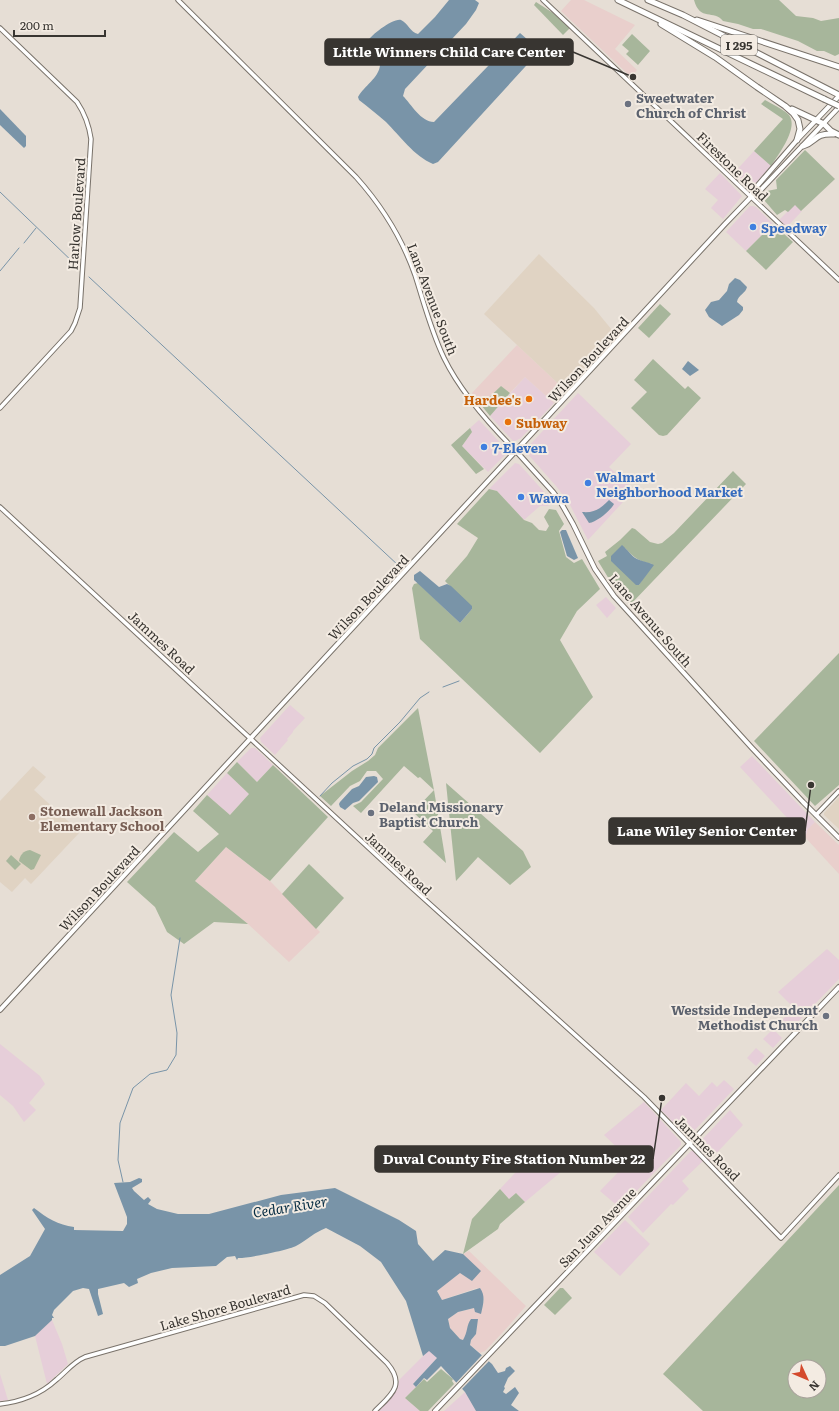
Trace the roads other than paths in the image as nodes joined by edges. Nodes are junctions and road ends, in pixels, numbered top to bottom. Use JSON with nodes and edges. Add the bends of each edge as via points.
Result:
{"nodes":[{"id":1,"x":178,"y":0,"type":"edge"},
{"id":2,"x":543,"y":0,"type":"edge"},
{"id":3,"x":618,"y":0,"type":"edge"},
{"id":4,"x":648,"y":0,"type":"edge"},
{"id":5,"x":683,"y":16,"type":"junction"},
{"id":6,"x":658,"y":20,"type":"junction"},
{"id":7,"x":0,"y":28,"type":"edge"},
{"id":8,"x":839,"y":67,"type":"edge"},
{"id":9,"x":839,"y":96,"type":"edge"},
{"id":10,"x":785,"y":106,"type":"junction"},
{"id":11,"x":839,"y":107,"type":"edge"},
{"id":12,"x":816,"y":120,"type":"junction"},
{"id":13,"x":824,"y":124,"type":"junction"},
{"id":14,"x":837,"y":134,"type":"edge"},
{"id":15,"x":798,"y":140,"type":"junction"},
{"id":16,"x":803,"y":146,"type":"junction"},
{"id":17,"x":751,"y":197,"type":"junction"},
{"id":18,"x":839,"y":280,"type":"edge"},
{"id":19,"x":0,"y":408,"type":"edge"},
{"id":20,"x":516,"y":451,"type":"junction"},
{"id":21,"x":0,"y":507,"type":"edge"},
{"id":22,"x":251,"y":738,"type":"junction"},
{"id":23,"x":839,"y":791,"type":"edge"},
{"id":24,"x":816,"y":815,"type":"junction"},
{"id":25,"x":839,"y":838,"type":"edge"},
{"id":26,"x":839,"y":987,"type":"edge"},
{"id":27,"x":0,"y":1010,"type":"edge"},
{"id":28,"x":689,"y":1144,"type":"junction"},
{"id":29,"x":839,"y":1175,"type":"edge"},
{"id":30,"x":0,"y":1404,"type":"edge"},
{"id":31,"x":375,"y":1411,"type":"edge"},
{"id":32,"x":434,"y":1411,"type":"edge"}],
"edges":[{"from":1,"to":20,"type":"street","name":"Lane Avenue South","via":[[347,167],[375,199],[404,248],[444,360],[473,404]]},
{"from":2,"to":17,"type":"street","name":"Firestone Road"},
{"from":3,"to":6,"type":"highway","number":"I 295"},
{"from":4,"to":5,"type":"highway","number":"I 295"},
{"from":5,"to":8,"type":"highway"},
{"from":5,"to":9,"type":"highway","number":"I 295"},
{"from":6,"to":10,"type":"highway"},
{"from":6,"to":11,"type":"highway","number":"I 295","bridge":true},
{"from":7,"to":19,"type":"street","name":"Harlow Boulevard","via":[[77,102],[88,123],[91,139],[78,315],[71,331]]},
{"from":9,"to":12,"type":"main road","name":"Wilson Boulevard"},
{"from":10,"to":12,"type":"highway"},
{"from":10,"to":15,"type":"highway","via":[[798,120]]},
{"from":11,"to":13,"type":"main road","name":"Wilson Boulevard"},
{"from":12,"to":13,"type":"highway"},
{"from":12,"to":15,"type":"main road","name":"Wilson Boulevard"},
{"from":13,"to":14,"type":"highway"},
{"from":13,"to":16,"type":"main road","name":"Wilson Boulevard"},
{"from":14,"to":16,"type":"highway","via":[[819,135]]},
{"from":15,"to":17,"type":"main road","name":"Wilson Boulevard","via":[[752,192]]},
{"from":16,"to":17,"type":"main road","name":"Wilson Boulevard","via":[[756,195]]},
{"from":17,"to":18,"type":"street","name":"Firestone Road"},
{"from":17,"to":20,"type":"main road","name":"Wilson Boulevard"},
{"from":20,"to":22,"type":"main road","name":"Wilson Boulevard"},
{"from":20,"to":24,"type":"main road","name":"Lane Avenue South","via":[[561,503],[595,569],[614,596]]},
{"from":21,"to":22,"type":"street","name":"Jammes Road"},
{"from":22,"to":27,"type":"main road","name":"Wilson Boulevard"},
{"from":22,"to":28,"type":"street","name":"Jammes Road","via":[[426,901],[644,1097]]},
{"from":23,"to":24,"type":"street"},
{"from":24,"to":25,"type":"main road","name":"Lane Avenue South"},
{"from":26,"to":28,"type":"main road","name":"San Juan Avenue"},
{"from":28,"to":29,"type":"street","name":"Jammes Road","via":[[781,1238]]},
{"from":28,"to":32,"type":"main road","name":"San Juan Avenue"},
{"from":30,"to":31,"type":"street","name":"Lake Shore Boulevard","via":[[26,1398],[47,1387],[85,1357],[304,1295],[314,1296],[325,1303],[394,1372],[395,1389]]}]}
